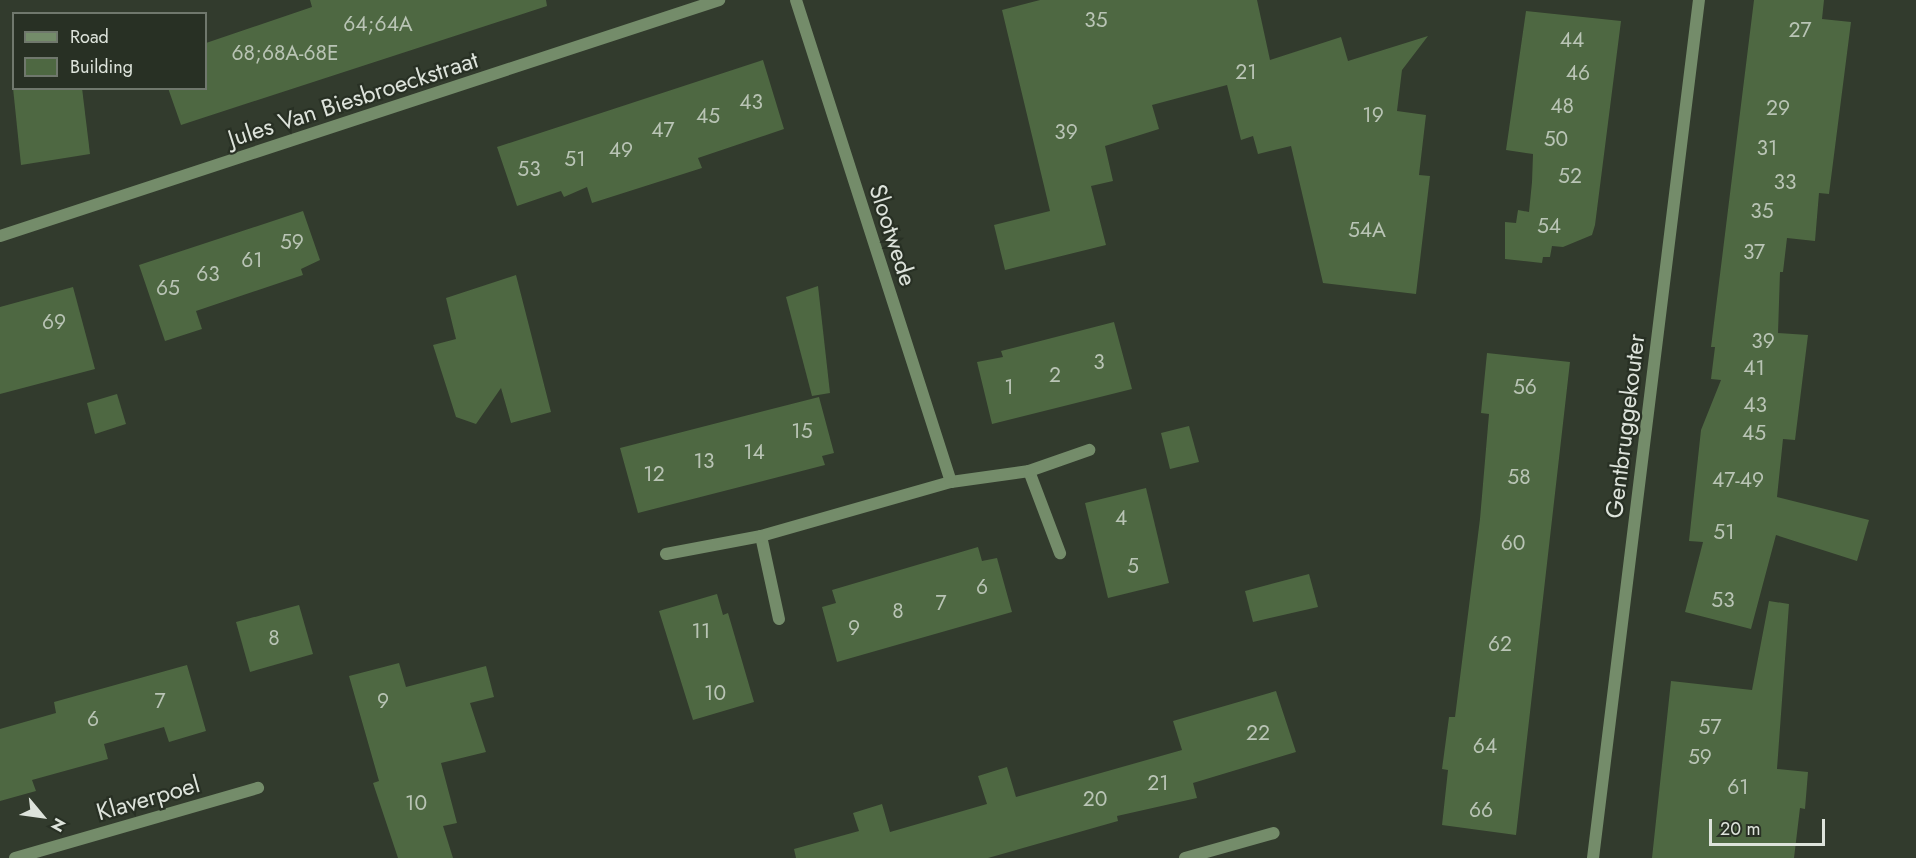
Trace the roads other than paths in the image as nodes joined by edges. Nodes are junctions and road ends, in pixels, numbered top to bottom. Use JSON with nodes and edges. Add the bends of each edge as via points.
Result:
{"nodes":[{"id":1,"x":719,"y":0,"type":"edge"},
{"id":2,"x":796,"y":0,"type":"edge"},
{"id":3,"x":1699,"y":0,"type":"edge"},
{"id":4,"x":0,"y":236,"type":"edge"},
{"id":5,"x":1089,"y":450,"type":"dead end"},
{"id":6,"x":1029,"y":471,"type":"junction"},
{"id":7,"x":951,"y":482,"type":"junction"},
{"id":8,"x":761,"y":536,"type":"junction"},
{"id":9,"x":1060,"y":553,"type":"dead end"},
{"id":10,"x":666,"y":554,"type":"dead end"},
{"id":11,"x":779,"y":619,"type":"dead end"},
{"id":12,"x":258,"y":788,"type":"dead end"},
{"id":13,"x":1274,"y":833,"type":"dead end"},
{"id":14,"x":15,"y":858,"type":"edge"},
{"id":15,"x":1185,"y":858,"type":"edge"},
{"id":16,"x":1593,"y":858,"type":"edge"}],
"edges":[{"from":1,"to":4,"type":"street","name":"Jules Van Biesbroeckstraat"},
{"from":2,"to":7,"type":"street","name":"Slootwede"},
{"from":3,"to":16,"type":"street","name":"Gentbruggekouter"},
{"from":5,"to":6,"type":"street"},
{"from":6,"to":7,"type":"street"},
{"from":6,"to":9,"type":"street"},
{"from":7,"to":8,"type":"street"},
{"from":8,"to":10,"type":"street"},
{"from":8,"to":11,"type":"street"},
{"from":12,"to":14,"type":"street","name":"Klaverpoel"},
{"from":13,"to":15,"type":"street"}]}
